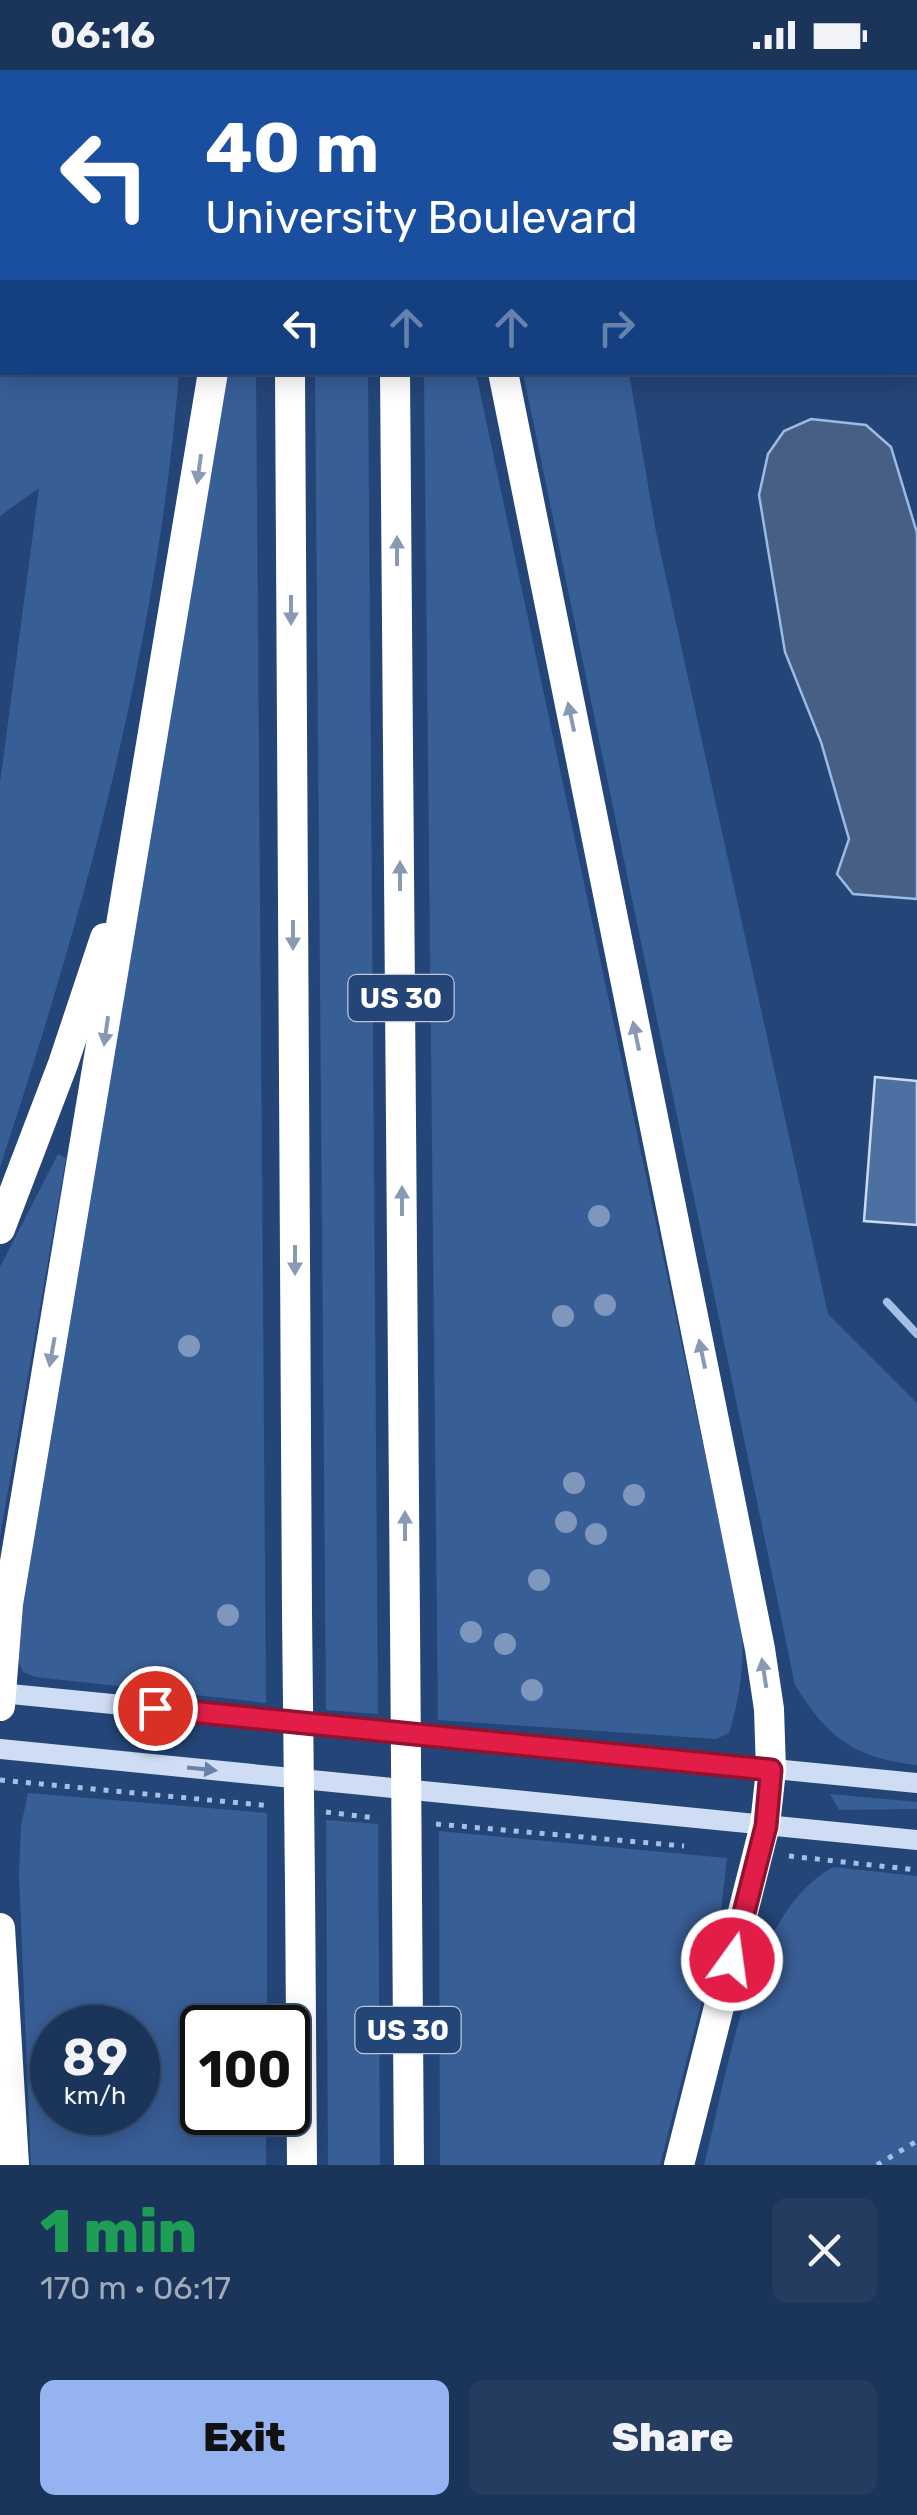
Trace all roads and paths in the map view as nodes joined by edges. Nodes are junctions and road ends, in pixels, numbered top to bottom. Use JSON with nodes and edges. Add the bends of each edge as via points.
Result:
{"nodes":[{"id":1,"x":213,"y":375,"type":"edge"},
{"id":2,"x":290,"y":375,"type":"edge"},
{"id":3,"x":396,"y":375,"type":"edge"},
{"id":4,"x":505,"y":375,"type":"edge"},
{"id":5,"x":137,"y":814,"type":"junction"},
{"id":6,"x":0,"y":1228,"type":"edge"},
{"id":7,"x":887,"y":1302,"type":"dead end"},
{"id":8,"x":917,"y":1334,"type":"edge"},
{"id":9,"x":0,"y":1693,"type":"edge"},
{"id":10,"x":0,"y":1706,"type":"edge"},
{"id":11,"x":0,"y":1749,"type":"edge"},
{"id":12,"x":771,"y":1770,"type":"junction"},
{"id":13,"x":0,"y":1780,"type":"edge"},
{"id":14,"x":917,"y":1783,"type":"edge"},
{"id":15,"x":34,"y":1784,"type":"dead end"},
{"id":16,"x":766,"y":1826,"type":"junction"},
{"id":17,"x":917,"y":1840,"type":"edge"},
{"id":18,"x":852,"y":1863,"type":"dead end"},
{"id":19,"x":917,"y":1870,"type":"edge"},
{"id":20,"x":0,"y":1928,"type":"edge"},
{"id":21,"x":917,"y":2140,"type":"edge"},
{"id":22,"x":14,"y":2165,"type":"edge"},
{"id":23,"x":302,"y":2165,"type":"edge"},
{"id":24,"x":409,"y":2165,"type":"edge"},
{"id":25,"x":679,"y":2165,"type":"edge"},
{"id":26,"x":877,"y":2165,"type":"edge"}],
"edges":[{"from":1,"to":5,"type":"highway","one_way":true},
{"from":2,"to":23,"type":"highway","one_way":true,"bridge":true},
{"from":24,"to":3,"type":"highway","number":"US 30","one_way":true,"bridge":true},
{"from":12,"to":4,"type":"highway","one_way":true,"via":[[769,1709],[742,1551]]},
{"from":5,"to":6,"type":"highway","via":[[70,1046]]},
{"from":5,"to":9,"type":"highway","one_way":true,"via":[[8,1604]]},
{"from":7,"to":8,"type":"lane"},
{"from":9,"to":10,"type":"highway"},
{"from":9,"to":12,"type":"main road"},
{"from":11,"to":16,"type":"main road","one_way":true},
{"from":12,"to":14,"type":"main road"},
{"from":12,"to":16,"type":"highway"},
{"from":13,"to":15,"type":"path"},
{"from":16,"to":17,"type":"main road"},
{"from":16,"to":25,"type":"highway"},
{"from":18,"to":19,"type":"path"},
{"from":20,"to":22,"type":"highway"},
{"from":21,"to":26,"type":"path"}]}
